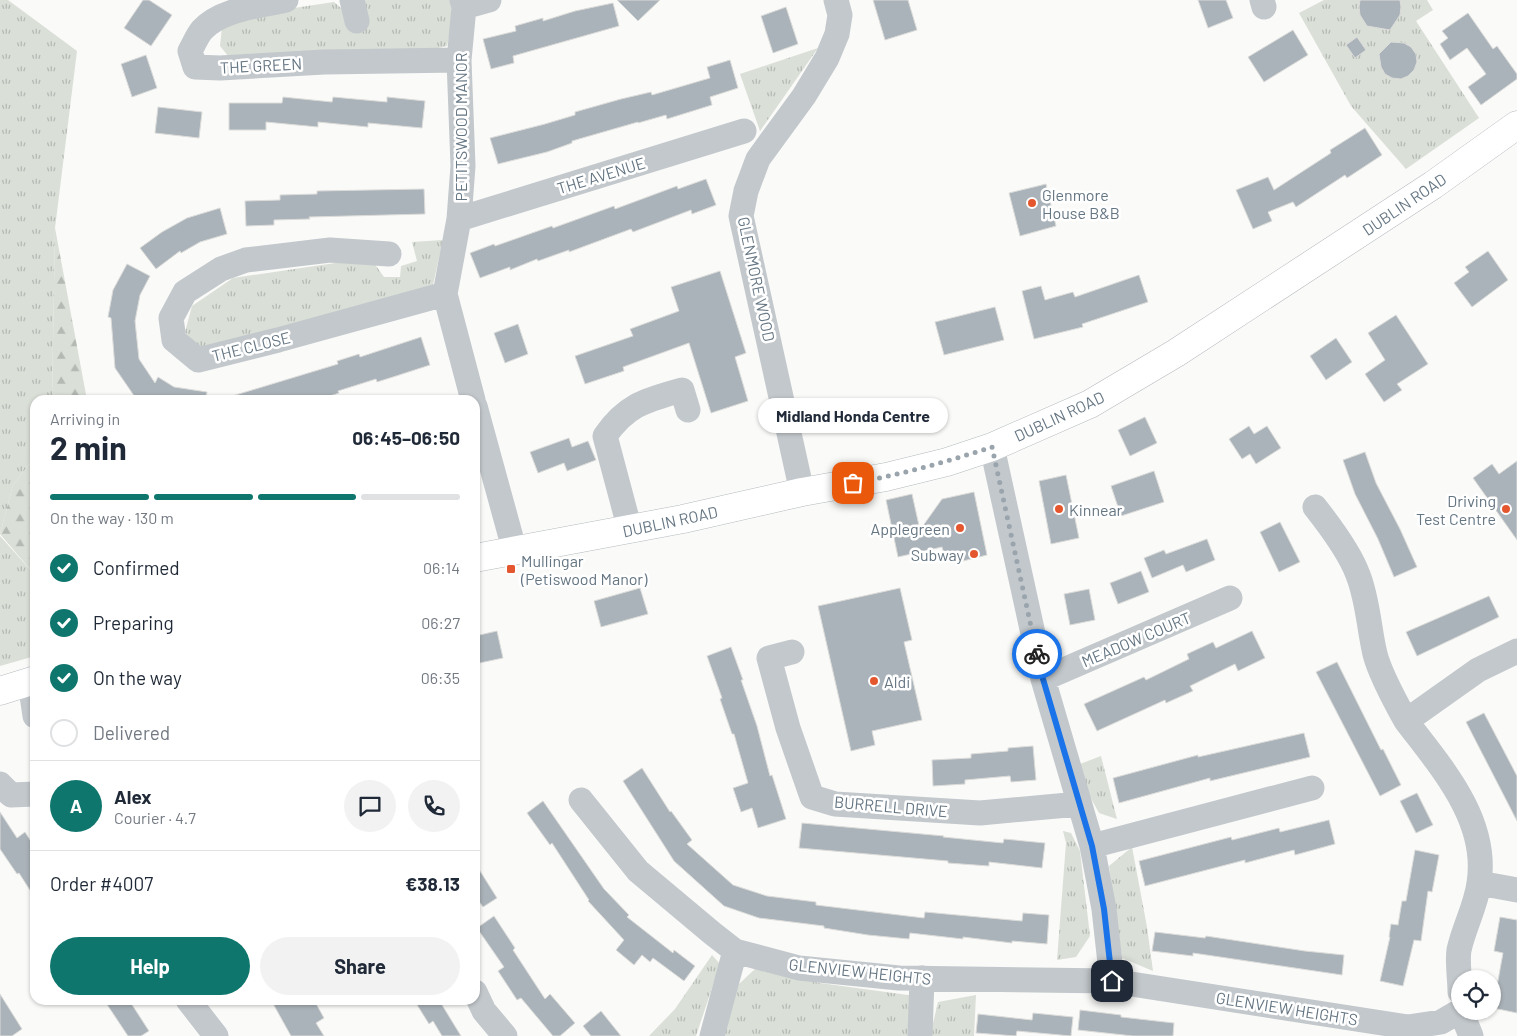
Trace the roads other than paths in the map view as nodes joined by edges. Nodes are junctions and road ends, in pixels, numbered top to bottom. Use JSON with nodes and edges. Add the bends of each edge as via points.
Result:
{"nodes":[{"id":1,"x":286,"y":0,"type":"edge"},
{"id":2,"x":489,"y":0,"type":"edge"},
{"id":3,"x":836,"y":0,"type":"edge"},
{"id":4,"x":463,"y":4,"type":"edge"},
{"id":5,"x":459,"y":60,"type":"junction"},
{"id":6,"x":1517,"y":125,"type":"edge"},
{"id":7,"x":744,"y":132,"type":"dead end"},
{"id":8,"x":459,"y":219,"type":"junction"},
{"id":9,"x":389,"y":254,"type":"dead end"},
{"id":10,"x":445,"y":294,"type":"junction"},
{"id":11,"x":472,"y":395,"type":"edge"},
{"id":12,"x":688,"y":410,"type":"dead end"},
{"id":13,"x":992,"y":447,"type":"junction"},
{"id":14,"x":480,"y":448,"type":"edge"},
{"id":15,"x":484,"y":481,"type":"edge"},
{"id":16,"x":802,"y":492,"type":"junction"},
{"id":17,"x":1315,"y":507,"type":"dead end"},
{"id":18,"x":630,"y":530,"type":"junction"},
{"id":19,"x":515,"y":552,"type":"junction"},
{"id":20,"x":480,"y":557,"type":"edge"},
{"id":21,"x":1230,"y":598,"type":"dead end"},
{"id":22,"x":1517,"y":651,"type":"edge"},
{"id":23,"x":792,"y":652,"type":"dead end"},
{"id":24,"x":1043,"y":679,"type":"junction"},
{"id":25,"x":30,"y":682,"type":"edge"},
{"id":26,"x":0,"y":691,"type":"edge"},
{"id":27,"x":1406,"y":720,"type":"junction"},
{"id":28,"x":0,"y":784,"type":"edge"},
{"id":29,"x":1312,"y":788,"type":"dead end"},
{"id":30,"x":30,"y":794,"type":"edge"},
{"id":31,"x":582,"y":800,"type":"dead end"},
{"id":32,"x":1080,"y":804,"type":"junction"},
{"id":33,"x":1092,"y":846,"type":"junction"},
{"id":34,"x":1480,"y":884,"type":"junction"},
{"id":35,"x":1517,"y":890,"type":"edge"},
{"id":36,"x":735,"y":951,"type":"junction"},
{"id":37,"x":1459,"y":970,"type":"edge"},
{"id":38,"x":922,"y":978,"type":"junction"},
{"id":39,"x":1112,"y":981,"type":"junction"},
{"id":40,"x":480,"y":1003,"type":"edge"},
{"id":41,"x":191,"y":1005,"type":"edge"},
{"id":42,"x":1451,"y":1016,"type":"edge"},
{"id":43,"x":1464,"y":1020,"type":"edge"},
{"id":44,"x":210,"y":1035,"type":"edge"},
{"id":45,"x":505,"y":1036,"type":"edge"},
{"id":46,"x":712,"y":1036,"type":"edge"},
{"id":47,"x":920,"y":1036,"type":"edge"},
{"id":48,"x":1471,"y":1036,"type":"edge"}],
"edges":[{"from":1,"to":5,"type":"street","name":"THE GREEN","via":[[214,20],[190,50],[194,67]]},
{"from":2,"to":4,"type":"street"},
{"from":3,"to":16,"type":"street","name":"GLENMORE WOOD","via":[[840,15],[838,34],[804,96],[758,160],[741,216]]},
{"from":4,"to":5,"type":"street","name":"PETITSWOOD MANOR"},
{"from":5,"to":8,"type":"street","name":"PETITSWOOD MANOR","via":[[463,166]]},
{"from":6,"to":13,"type":"main road","name":"DUBLIN ROAD","via":[[1433,185],[1176,353],[1090,404]]},
{"from":7,"to":8,"type":"street","name":"THE AVENUE"},
{"from":8,"to":10,"type":"street","name":"PETITSWOOD MANOR"},
{"from":9,"to":10,"type":"street","name":"THE CLOSE","via":[[330,250],[246,260],[221,269],[185,292],[171,318],[174,340],[198,360]]},
{"from":10,"to":11,"type":"street","name":"PETITSWOOD MANOR"},
{"from":12,"to":18,"type":"street","via":[[682,390],[644,401],[628,411],[605,436]]},
{"from":13,"to":16,"type":"main road","name":"DUBLIN ROAD","via":[[886,478]]},
{"from":13,"to":24,"type":"street"},
{"from":14,"to":15,"type":"street"},
{"from":15,"to":19,"type":"street"},
{"from":16,"to":18,"type":"main road","name":"DUBLIN ROAD"},
{"from":17,"to":27,"type":"street","via":[[1334,531],[1358,575],[1375,656]]},
{"from":18,"to":19,"type":"main road","name":"DUBLIN ROAD"},
{"from":19,"to":20,"type":"main road","name":"DUBLIN ROAD"},
{"from":21,"to":24,"type":"street","name":"MEADOW COURT"},
{"from":22,"to":27,"type":"street","via":[[1478,670]]},
{"from":23,"to":32,"type":"street","name":"BURRELL DRIVE","via":[[769,658],[788,728],[812,797],[835,804],[980,813]]},
{"from":24,"to":32,"type":"street"},
{"from":25,"to":26,"type":"main road"},
{"from":27,"to":34,"type":"street","via":[[1462,799],[1480,848]]},
{"from":28,"to":30,"type":"street","via":[[10,795]]},
{"from":29,"to":33,"type":"street"},
{"from":31,"to":36,"type":"street","name":"GLENVIEW HEIGHTS","via":[[638,871]]},
{"from":32,"to":33,"type":"street"},
{"from":33,"to":39,"type":"street","via":[[1104,909]]},
{"from":34,"to":35,"type":"street"},
{"from":34,"to":37,"type":"street","via":[[1459,951]]},
{"from":36,"to":38,"type":"street","name":"GLENVIEW HEIGHTS","via":[[799,968]]},
{"from":36,"to":46,"type":"street"},
{"from":38,"to":39,"type":"street","name":"GLENVIEW HEIGHTS"},
{"from":38,"to":47,"type":"street"},
{"from":39,"to":42,"type":"street","name":"GLENVIEW HEIGHTS","via":[[1408,1027],[1441,1022]]},
{"from":40,"to":45,"type":"street"},
{"from":41,"to":44,"type":"street"},
{"from":43,"to":48,"type":"street"}]}
